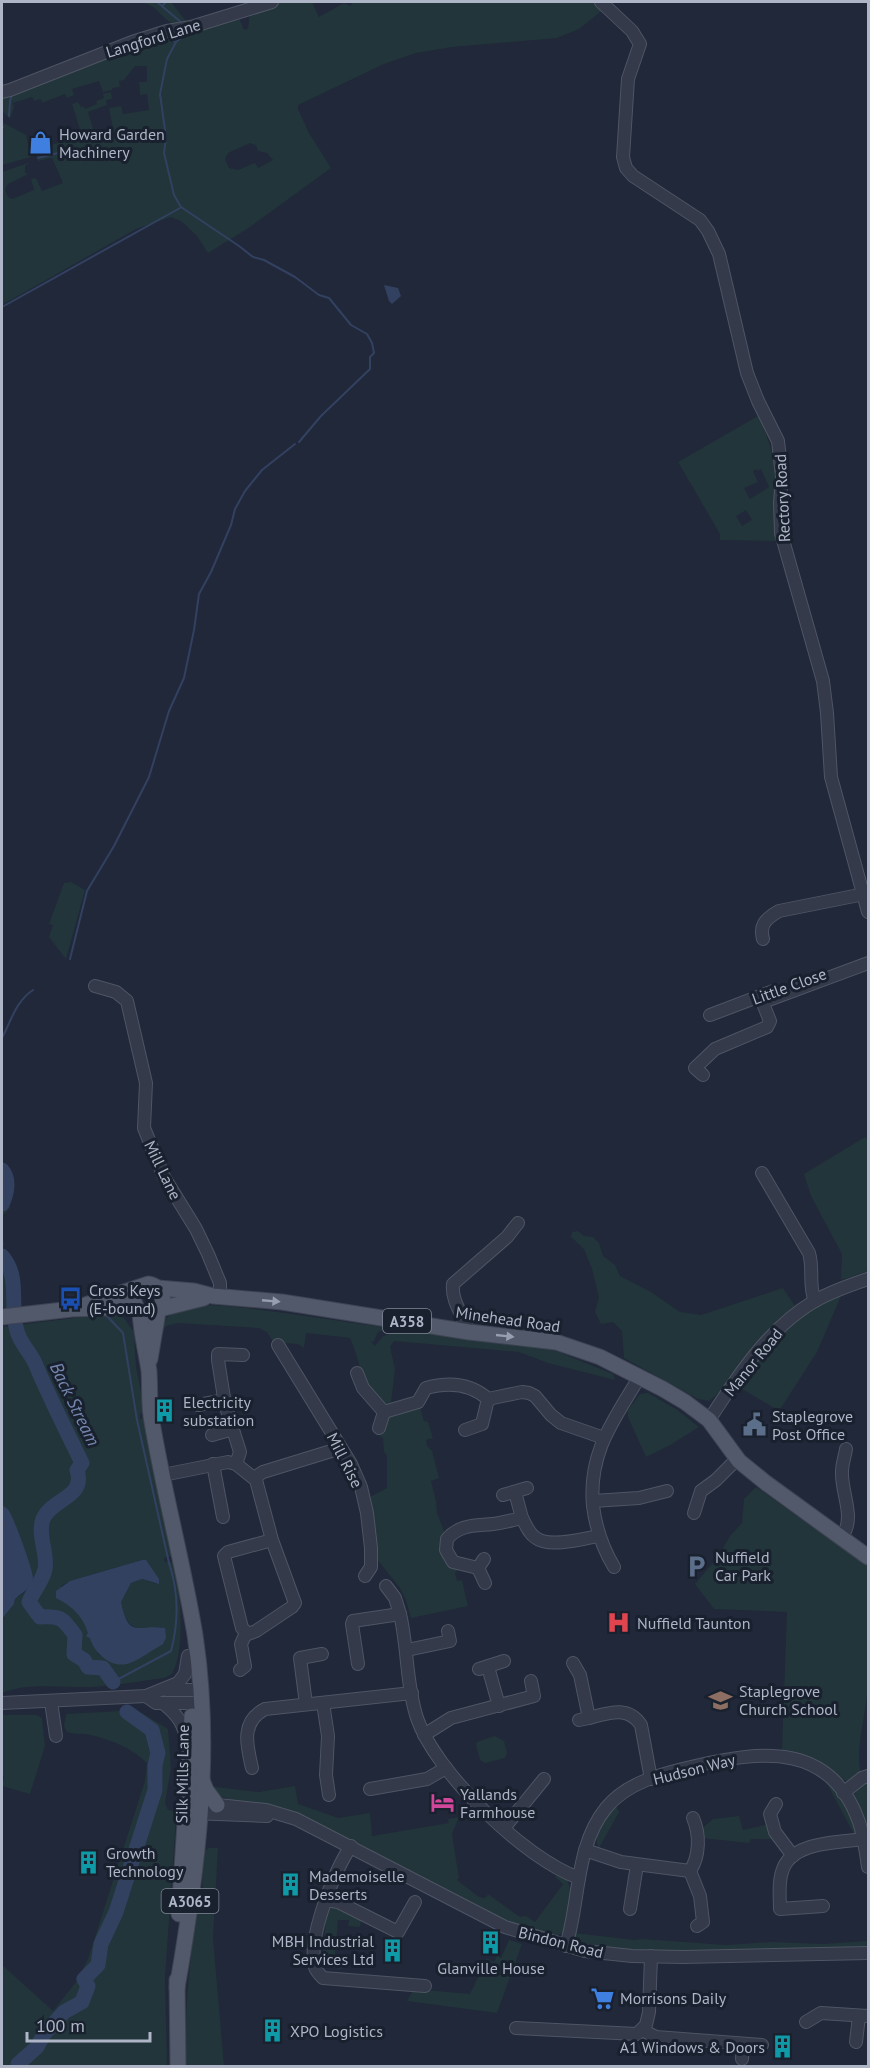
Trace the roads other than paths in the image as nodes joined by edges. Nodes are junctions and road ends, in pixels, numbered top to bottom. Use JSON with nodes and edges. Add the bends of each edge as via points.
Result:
{"nodes":[{"id":1,"x":272,"y":2,"type":"edge"},
{"id":2,"x":601,"y":2,"type":"edge"},
{"id":3,"x":2,"y":92,"type":"edge"},
{"id":4,"x":864,"y":894,"type":"junction"},
{"id":5,"x":868,"y":912,"type":"edge"},
{"id":6,"x":763,"y":939,"type":"dead end"},
{"id":7,"x":868,"y":957,"type":"edge"},
{"id":8,"x":868,"y":963,"type":"edge"},
{"id":9,"x":95,"y":986,"type":"dead end"},
{"id":10,"x":710,"y":1015,"type":"dead end"},
{"id":11,"x":703,"y":1076,"type":"dead end"},
{"id":12,"x":762,"y":1173,"type":"dead end"},
{"id":13,"x":518,"y":1223,"type":"dead end"},
{"id":14,"x":868,"y":1279,"type":"edge"},
{"id":15,"x":158,"y":1288,"type":"junction"},
{"id":16,"x":137,"y":1289,"type":"junction"},
{"id":17,"x":216,"y":1296,"type":"junction"},
{"id":18,"x":815,"y":1301,"type":"junction"},
{"id":19,"x":76,"y":1308,"type":"junction"},
{"id":20,"x":138,"y":1310,"type":"junction"},
{"id":21,"x":159,"y":1310,"type":"junction"},
{"id":22,"x":10,"y":1316,"type":"edge"},
{"id":23,"x":469,"y":1332,"type":"junction"},
{"id":24,"x":286,"y":1349,"type":"dead end"},
{"id":25,"x":243,"y":1355,"type":"dead end"},
{"id":26,"x":148,"y":1371,"type":"junction"},
{"id":27,"x":357,"y":1373,"type":"dead end"},
{"id":28,"x":640,"y":1376,"type":"junction"},
{"id":29,"x":488,"y":1399,"type":"junction"},
{"id":30,"x":225,"y":1400,"type":"junction"},
{"id":31,"x":198,"y":1405,"type":"dead end"},
{"id":32,"x":384,"y":1412,"type":"junction"},
{"id":33,"x":709,"y":1420,"type":"junction"},
{"id":34,"x":379,"y":1428,"type":"dead end"},
{"id":35,"x":233,"y":1429,"type":"junction"},
{"id":36,"x":465,"y":1430,"type":"dead end"},
{"id":37,"x":212,"y":1435,"type":"dead end"},
{"id":38,"x":604,"y":1438,"type":"junction"},
{"id":39,"x":341,"y":1448,"type":"junction"},
{"id":40,"x":846,"y":1449,"type":"dead end"},
{"id":41,"x":737,"y":1459,"type":"junction"},
{"id":42,"x":213,"y":1464,"type":"junction"},
{"id":43,"x":236,"y":1464,"type":"junction"},
{"id":44,"x":163,"y":1475,"type":"junction"},
{"id":45,"x":254,"y":1478,"type":"junction"},
{"id":46,"x":667,"y":1491,"type":"dead end"},
{"id":47,"x":515,"y":1492,"type":"dead end"},
{"id":48,"x":593,"y":1501,"type":"junction"},
{"id":49,"x":694,"y":1513,"type":"dead end"},
{"id":50,"x":223,"y":1517,"type":"dead end"},
{"id":51,"x":522,"y":1518,"type":"junction"},
{"id":52,"x":598,"y":1536,"type":"junction"},
{"id":53,"x":842,"y":1536,"type":"junction"},
{"id":54,"x":272,"y":1540,"type":"junction"},
{"id":55,"x":868,"y":1557,"type":"edge"},
{"id":56,"x":614,"y":1567,"type":"dead end"},
{"id":57,"x":365,"y":1576,"type":"dead end"},
{"id":58,"x":485,"y":1583,"type":"dead end"},
{"id":59,"x":386,"y":1586,"type":"dead end"},
{"id":60,"x":187,"y":1595,"type":"junction"},
{"id":61,"x":400,"y":1614,"type":"junction"},
{"id":62,"x":246,"y":1633,"type":"junction"},
{"id":63,"x":450,"y":1640,"type":"dead end"},
{"id":64,"x":406,"y":1650,"type":"junction"},
{"id":65,"x":322,"y":1654,"type":"dead end"},
{"id":66,"x":188,"y":1656,"type":"junction"},
{"id":67,"x":354,"y":1659,"type":"dead end"},
{"id":68,"x":504,"y":1661,"type":"dead end"},
{"id":69,"x":573,"y":1663,"type":"dead end"},
{"id":70,"x":240,"y":1670,"type":"dead end"},
{"id":71,"x":531,"y":1681,"type":"dead end"},
{"id":72,"x":164,"y":1689,"type":"junction"},
{"id":73,"x":412,"y":1694,"type":"junction"},
{"id":74,"x":146,"y":1696,"type":"junction"},
{"id":75,"x":196,"y":1697,"type":"junction"},
{"id":76,"x":51,"y":1702,"type":"junction"},
{"id":77,"x":2,"y":1703,"type":"edge"},
{"id":78,"x":323,"y":1703,"type":"junction"},
{"id":79,"x":164,"y":1704,"type":"junction"},
{"id":80,"x":306,"y":1704,"type":"junction"},
{"id":81,"x":499,"y":1706,"type":"junction"},
{"id":82,"x":424,"y":1735,"type":"junction"},
{"id":83,"x":56,"y":1736,"type":"dead end"},
{"id":84,"x":252,"y":1768,"type":"dead end"},
{"id":85,"x":446,"y":1768,"type":"junction"},
{"id":86,"x":196,"y":1776,"type":"junction"},
{"id":87,"x":868,"y":1776,"type":"edge"},
{"id":88,"x":544,"y":1779,"type":"dead end"},
{"id":89,"x":651,"y":1779,"type":"junction"},
{"id":90,"x":376,"y":1784,"type":"dead end"},
{"id":91,"x":843,"y":1792,"type":"junction"},
{"id":92,"x":329,"y":1795,"type":"dead end"},
{"id":93,"x":776,"y":1804,"type":"dead end"},
{"id":94,"x":194,"y":1808,"type":"junction"},
{"id":95,"x":217,"y":1809,"type":"junction"},
{"id":96,"x":698,"y":1822,"type":"dead end"},
{"id":97,"x":504,"y":1828,"type":"junction"},
{"id":98,"x":198,"y":1835,"type":"junction"},
{"id":99,"x":864,"y":1839,"type":"junction"},
{"id":100,"x":351,"y":1846,"type":"junction"},
{"id":101,"x":585,"y":1850,"type":"junction"},
{"id":102,"x":793,"y":1856,"type":"junction"},
{"id":103,"x":636,"y":1865,"type":"junction"},
{"id":104,"x":868,"y":1867,"type":"edge"},
{"id":105,"x":690,"y":1871,"type":"junction"},
{"id":106,"x":579,"y":1878,"type":"junction"},
{"id":107,"x":326,"y":1900,"type":"junction"},
{"id":108,"x":415,"y":1902,"type":"dead end"},
{"id":109,"x":823,"y":1906,"type":"dead end"},
{"id":110,"x":630,"y":1909,"type":"dead end"},
{"id":111,"x":703,"y":1924,"type":"dead end"},
{"id":112,"x":566,"y":1946,"type":"junction"},
{"id":113,"x":868,"y":1953,"type":"edge"},
{"id":114,"x":651,"y":1956,"type":"junction"},
{"id":115,"x":425,"y":1986,"type":"dead end"},
{"id":116,"x":177,"y":1988,"type":"junction"},
{"id":117,"x":864,"y":2016,"type":"edge"},
{"id":118,"x":806,"y":2022,"type":"dead end"},
{"id":119,"x":516,"y":2028,"type":"dead end"},
{"id":120,"x":642,"y":2030,"type":"junction"},
{"id":121,"x":856,"y":2042,"type":"dead end"},
{"id":122,"x":743,"y":2044,"type":"junction"},
{"id":123,"x":762,"y":2045,"type":"dead end"},
{"id":124,"x":742,"y":2059,"type":"dead end"},
{"id":125,"x":178,"y":2067,"type":"edge"}],
"edges":[{"from":1,"to":3,"type":"street","name":"Langford Lane","via":[[132,42]]},
{"from":2,"to":4,"type":"street","name":"Rectory Road","via":[[640,44],[627,79],[623,157],[626,168],[700,220],[708,231],[724,271],[747,373],[778,441],[782,540],[822,681],[831,777]]},
{"from":4,"to":5,"type":"street","name":"Rectory Road"},
{"from":4,"to":6,"type":"street","via":[[779,911],[762,924]]},
{"from":7,"to":10,"type":"street","name":"Little Close"},
{"from":8,"to":11,"type":"street","via":[[766,1001],[770,1022],[767,1027],[715,1049],[695,1068]]},
{"from":9,"to":17,"type":"street","name":"Mill Lane","via":[[116,992],[126,1001],[146,1083],[144,1128],[164,1177],[196,1228],[219,1277]]},
{"from":12,"to":18,"type":"street","via":[[809,1253]]},
{"from":13,"to":23,"type":"street","via":[[453,1284],[456,1305]]},
{"from":14,"to":18,"type":"street","name":"Manor Road"},
{"from":15,"to":16,"type":"main road","number":"A358","via":[[148,1284]]},
{"from":15,"to":17,"type":"main road","name":"Minehead Road","number":"A358"},
{"from":15,"to":21,"type":"main road","via":[[163,1298]]},
{"from":16,"to":19,"type":"main road","number":"A358"},
{"from":16,"to":20,"type":"main road","via":[[133,1298]]},
{"from":17,"to":21,"type":"main road","name":"Minehead Road","number":"A358"},
{"from":17,"to":23,"type":"main road","name":"Minehead Road","number":"A358","one_way":true},
{"from":18,"to":33,"type":"street","name":"Manor Road","via":[[777,1329]]},
{"from":19,"to":20,"type":"main road","number":"A358"},
{"from":19,"to":22,"type":"main road","number":"A358"},
{"from":20,"to":21,"type":"main road","number":"A358","via":[[149,1315]]},
{"from":20,"to":26,"type":"main road","name":"Silk Mills Lane","number":"A3065"},
{"from":21,"to":26,"type":"main road","name":"Silk Mills Lane","number":"A3065"},
{"from":23,"to":28,"type":"main road","name":"Minehead Road","number":"A358","one_way":true,"via":[[556,1342]]},
{"from":24,"to":39,"type":"street","name":"Mill Rise","via":[[298,1380]]},
{"from":25,"to":30,"type":"street","via":[[212,1353]]},
{"from":26,"to":44,"type":"main road","name":"Silk Mills Lane","number":"A3065","via":[[151,1415]]},
{"from":27,"to":32,"type":"street","via":[[358,1390]]},
{"from":28,"to":33,"type":"main road","name":"Minehead Road","number":"A358"},
{"from":28,"to":38,"type":"street"},
{"from":29,"to":32,"type":"street","via":[[467,1386],[437,1385],[426,1388],[418,1402]]},
{"from":29,"to":36,"type":"street","via":[[485,1426]]},
{"from":29,"to":38,"type":"street","via":[[529,1393],[561,1423]]},
{"from":30,"to":31,"type":"street"},
{"from":30,"to":35,"type":"street"},
{"from":32,"to":34,"type":"street"},
{"from":33,"to":41,"type":"main road","number":"A358"},
{"from":35,"to":37,"type":"street"},
{"from":35,"to":43,"type":"street","via":[[240,1452]]},
{"from":38,"to":48,"type":"street","via":[[593,1472]]},
{"from":39,"to":45,"type":"street","via":[[262,1472]]},
{"from":39,"to":57,"type":"street","name":"Mill Rise","via":[[351,1464],[367,1513],[371,1567]]},
{"from":40,"to":53,"type":"street","via":[[842,1472],[848,1520]]},
{"from":41,"to":49,"type":"street","via":[[701,1491]]},
{"from":41,"to":53,"type":"main road","number":"A358"},
{"from":42,"to":43,"type":"street"},
{"from":42,"to":44,"type":"street"},
{"from":42,"to":50,"type":"street"},
{"from":43,"to":45,"type":"street"},
{"from":44,"to":60,"type":"main road","name":"Silk Mills Lane","number":"A3065"},
{"from":45,"to":54,"type":"street"},
{"from":46,"to":48,"type":"street"},
{"from":47,"to":51,"type":"street"},
{"from":48,"to":52,"type":"street"},
{"from":51,"to":52,"type":"street","via":[[534,1538],[542,1542]]},
{"from":51,"to":58,"type":"street","via":[[466,1527],[452,1533],[446,1542],[453,1562],[481,1564]]},
{"from":52,"to":56,"type":"street"},
{"from":53,"to":55,"type":"main road","number":"A358"},
{"from":54,"to":62,"type":"street","via":[[295,1603],[256,1631]]},
{"from":54,"to":62,"type":"street","via":[[224,1556]]},
{"from":59,"to":61,"type":"street"},
{"from":60,"to":66,"type":"main road","name":"Silk Mills Lane","number":"A3065"},
{"from":60,"to":75,"type":"main road","name":"Silk Mills Lane","number":"A3065","via":[[195,1636]]},
{"from":61,"to":64,"type":"street"},
{"from":61,"to":67,"type":"street","via":[[354,1621]]},
{"from":62,"to":70,"type":"street","via":[[241,1644],[245,1666]]},
{"from":63,"to":64,"type":"street"},
{"from":64,"to":73,"type":"street"},
{"from":65,"to":80,"type":"street","via":[[296,1658]]},
{"from":66,"to":72,"type":"street","via":[[185,1674],[178,1683]]},
{"from":66,"to":75,"type":"main road","name":"Silk Mills Lane","number":"A3065"},
{"from":68,"to":81,"type":"street","via":[[484,1668]]},
{"from":69,"to":89,"type":"street","via":[[585,1673],[584,1719],[625,1712],[637,1720]]},
{"from":71,"to":81,"type":"street","via":[[534,1696]]},
{"from":72,"to":74,"type":"street"},
{"from":72,"to":75,"type":"street"},
{"from":73,"to":78,"type":"street"},
{"from":73,"to":82,"type":"street"},
{"from":74,"to":76,"type":"street"},
{"from":74,"to":79,"type":"street"},
{"from":75,"to":79,"type":"street"},
{"from":75,"to":86,"type":"main road","name":"Silk Mills Lane","number":"A3065"},
{"from":76,"to":77,"type":"street"},
{"from":76,"to":83,"type":"street"},
{"from":78,"to":80,"type":"street"},
{"from":78,"to":92,"type":"street","via":[[328,1736],[321,1776]]},
{"from":79,"to":86,"type":"street","via":[[181,1720]]},
{"from":80,"to":84,"type":"street","via":[[260,1712],[241,1743]]},
{"from":81,"to":82,"type":"street","via":[[451,1718]]},
{"from":82,"to":85,"type":"street"},
{"from":85,"to":90,"type":"street","via":[[427,1779]]},
{"from":85,"to":97,"type":"street"},
{"from":86,"to":94,"type":"main road","name":"Silk Mills Lane","number":"A3065"},
{"from":86,"to":95,"type":"main road"},
{"from":87,"to":91,"type":"street"},
{"from":88,"to":97,"type":"street"},
{"from":89,"to":91,"type":"street","name":"Hudson Way","via":[[712,1762],[774,1755],[806,1761]]},
{"from":89,"to":101,"type":"street","name":"Hudson Way","via":[[611,1802]]},
{"from":91,"to":99,"type":"street","name":"Hudson Way","via":[[854,1809]]},
{"from":93,"to":102,"type":"street","via":[[770,1814],[775,1832]]},
{"from":94,"to":95,"type":"street","name":"Bindon Road"},
{"from":94,"to":98,"type":"main road","name":"Silk Mills Lane","number":"A3065"},
{"from":94,"to":116,"type":"main road","name":"Silk Mills Lane","number":"A3065","via":[[176,1951]]},
{"from":95,"to":98,"type":"main road"},
{"from":95,"to":100,"type":"street","name":"Bindon Road","via":[[281,1815]]},
{"from":96,"to":105,"type":"street","via":[[697,1854]]},
{"from":97,"to":106,"type":"street","via":[[564,1872]]},
{"from":98,"to":116,"type":"main road","name":"Silk Mills Lane","number":"A3065"},
{"from":99,"to":102,"type":"street","via":[[810,1847]]},
{"from":99,"to":104,"type":"street","name":"Hudson Way"},
{"from":100,"to":107,"type":"street"},
{"from":100,"to":112,"type":"street","name":"Bindon Road","via":[[505,1927]]},
{"from":101,"to":103,"type":"street"},
{"from":101,"to":106,"type":"street","name":"Hudson Way"},
{"from":102,"to":109,"type":"street","via":[[782,1869],[781,1915]]},
{"from":103,"to":105,"type":"street"},
{"from":103,"to":110,"type":"street"},
{"from":105,"to":111,"type":"street","via":[[700,1896]]},
{"from":106,"to":112,"type":"street","name":"Hudson Way"},
{"from":107,"to":108,"type":"street","via":[[338,1902],[398,1932]]},
{"from":107,"to":115,"type":"street","via":[[315,1956],[315,1966],[323,1978]]},
{"from":112,"to":114,"type":"street","name":"Bindon Road"},
{"from":113,"to":114,"type":"street","name":"Bindon Road"},
{"from":114,"to":120,"type":"street","via":[[649,2013]]},
{"from":116,"to":125,"type":"main road","name":"Silk Mills Lane","number":"A3065"},
{"from":117,"to":118,"type":"street","via":[[821,2013]]},
{"from":117,"to":121,"type":"street"},
{"from":119,"to":120,"type":"street","via":[[612,2034],[636,2034]]},
{"from":120,"to":122,"type":"street","via":[[656,2037]]},
{"from":122,"to":123,"type":"street"},
{"from":122,"to":124,"type":"street"}]}
